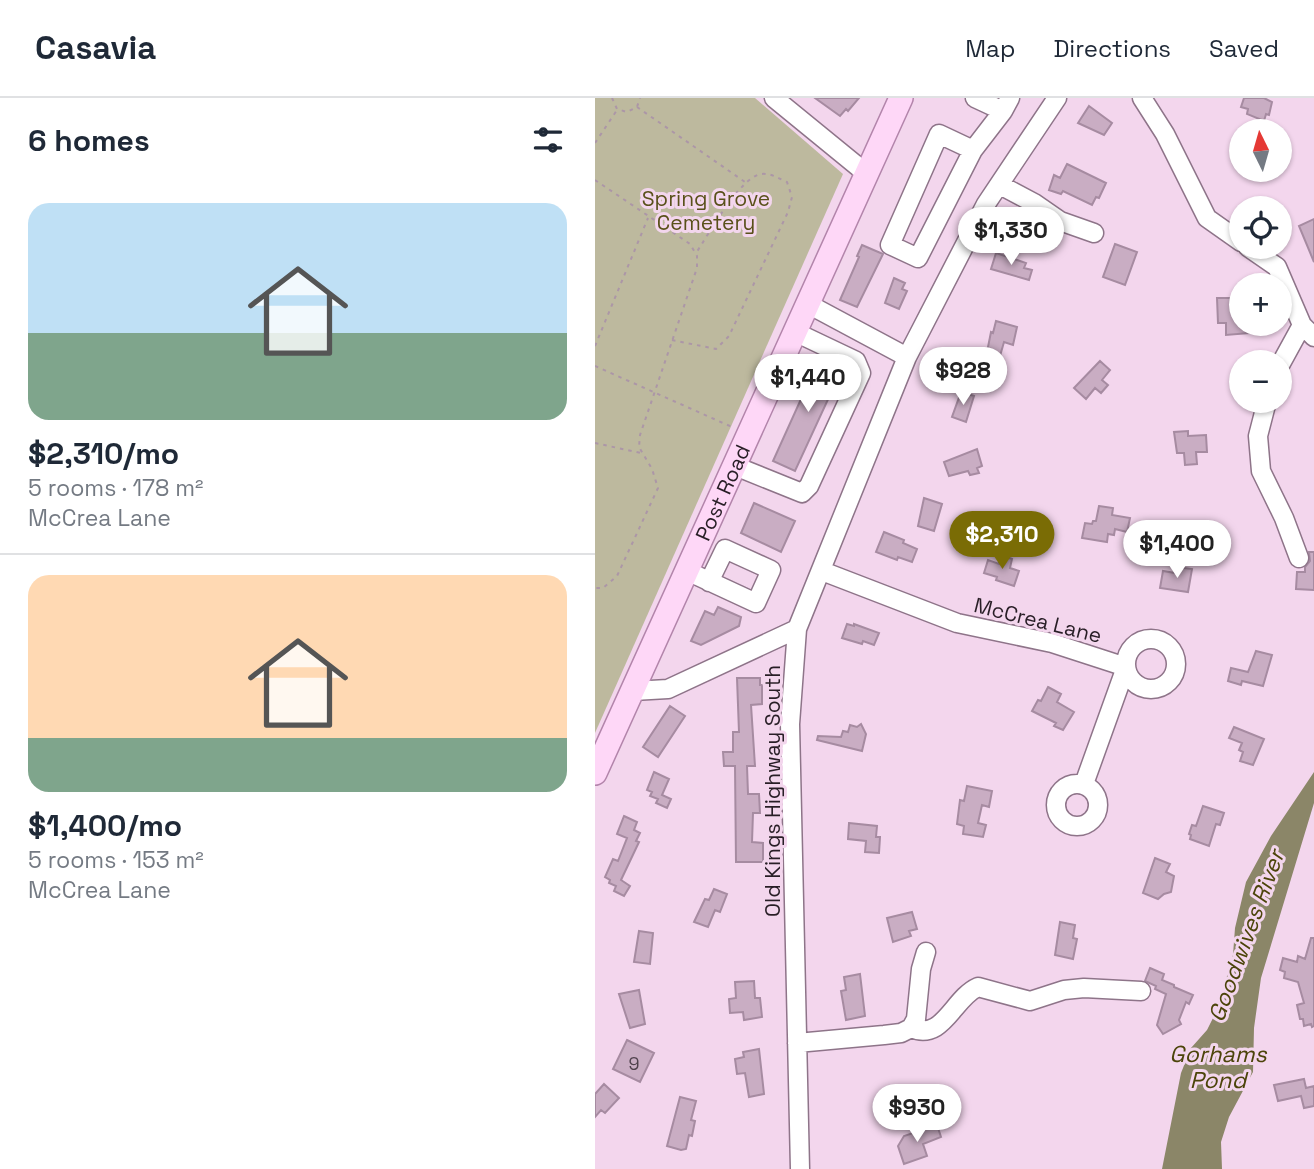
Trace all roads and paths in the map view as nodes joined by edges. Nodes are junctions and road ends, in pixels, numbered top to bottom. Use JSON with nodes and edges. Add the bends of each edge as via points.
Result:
{"nodes":[{"id":1,"x":612,"y":98,"type":"edge"},
{"id":2,"x":640,"y":98,"type":"edge"},
{"id":3,"x":774,"y":98,"type":"edge"},
{"id":4,"x":901,"y":98,"type":"edge"},
{"id":5,"x":975,"y":98,"type":"edge"},
{"id":6,"x":1057,"y":98,"type":"edge"},
{"id":7,"x":1142,"y":98,"type":"edge"},
{"id":8,"x":1007,"y":104,"type":"edge"},
{"id":9,"x":637,"y":107,"type":"junction"},
{"id":10,"x":617,"y":109,"type":"junction"},
{"id":11,"x":595,"y":143,"type":"edge"},
{"id":12,"x":972,"y":150,"type":"junction"},
{"id":13,"x":867,"y":174,"type":"junction"},
{"id":14,"x":595,"y":180,"type":"edge"},
{"id":15,"x":745,"y":182,"type":"junction"},
{"id":16,"x":1000,"y":185,"type":"junction"},
{"id":17,"x":649,"y":216,"type":"junction"},
{"id":18,"x":1094,"y":233,"type":"dead end"},
{"id":19,"x":1229,"y":234,"type":"edge"},
{"id":20,"x":695,"y":253,"type":"junction"},
{"id":21,"x":1265,"y":259,"type":"edge"},
{"id":22,"x":808,"y":304,"type":"junction"},
{"id":23,"x":1308,"y":331,"type":"edge"},
{"id":24,"x":795,"y":332,"type":"junction"},
{"id":25,"x":671,"y":340,"type":"junction"},
{"id":26,"x":595,"y":346,"type":"edge"},
{"id":27,"x":1292,"y":351,"type":"edge"},
{"id":28,"x":907,"y":357,"type":"junction"},
{"id":29,"x":595,"y":366,"type":"edge"},
{"id":30,"x":653,"y":392,"type":"junction"},
{"id":31,"x":1264,"y":413,"type":"edge"},
{"id":32,"x":749,"y":434,"type":"junction"},
{"id":33,"x":595,"y":443,"type":"edge"},
{"id":34,"x":642,"y":453,"type":"junction"},
{"id":35,"x":735,"y":466,"type":"junction"},
{"id":36,"x":1299,"y":558,"type":"dead end"},
{"id":37,"x":687,"y":571,"type":"junction"},
{"id":38,"x":822,"y":571,"type":"junction"},
{"id":39,"x":709,"y":582,"type":"dead end"},
{"id":40,"x":595,"y":588,"type":"edge"},
{"id":41,"x":797,"y":629,"type":"junction"},
{"id":42,"x":633,"y":691,"type":"junction"},
{"id":43,"x":595,"y":774,"type":"edge"},
{"id":44,"x":1084,"y":784,"type":"dead end"},
{"id":45,"x":926,"y":952,"type":"dead end"},
{"id":46,"x":1142,"y":991,"type":"dead end"},
{"id":47,"x":911,"y":1028,"type":"junction"},
{"id":48,"x":797,"y":1043,"type":"junction"},
{"id":49,"x":800,"y":1169,"type":"edge"}],
"edges":[{"from":1,"to":10,"type":"path"},
{"from":2,"to":9,"type":"path"},
{"from":3,"to":13,"type":"street"},
{"from":4,"to":13,"type":"main road","name":"Post Road"},
{"from":5,"to":8,"type":"street"},
{"from":6,"to":16,"type":"street","name":"Old Kings Highway South"},
{"from":7,"to":19,"type":"street","via":[[1207,218]]},
{"from":8,"to":12,"type":"street"},
{"from":9,"to":10,"type":"path","via":[[628,112]]},
{"from":9,"to":15,"type":"path"},
{"from":10,"to":11,"type":"path"},
{"from":12,"to":12,"type":"street","via":[[918,258],[890,245],[939,134]]},
{"from":13,"to":22,"type":"main road","name":"Post Road"},
{"from":14,"to":17,"type":"path"},
{"from":15,"to":20,"type":"path"},
{"from":15,"to":25,"type":"path","via":[[758,174],[787,182],[792,197],[789,212],[729,336],[716,349]]},
{"from":16,"to":18,"type":"street","via":[[1060,221]]},
{"from":16,"to":28,"type":"street","name":"Old Kings Highway South"},
{"from":17,"to":20,"type":"path"},
{"from":17,"to":26,"type":"path"},
{"from":20,"to":25,"type":"path","via":[[697,268]]},
{"from":21,"to":23,"type":"street","via":[[1277,267]]},
{"from":22,"to":24,"type":"main road","name":"Post Road"},
{"from":22,"to":28,"type":"street"},
{"from":23,"to":27,"type":"street"},
{"from":24,"to":32,"type":"main road","name":"Post Road"},
{"from":24,"to":35,"type":"street","via":[[856,361],[861,373],[802,494]]},
{"from":25,"to":30,"type":"path"},
{"from":28,"to":38,"type":"street","name":"Old Kings Highway South"},
{"from":29,"to":30,"type":"path"},
{"from":30,"to":32,"type":"path"},
{"from":30,"to":34,"type":"path","via":[[640,435]]},
{"from":31,"to":36,"type":"street","via":[[1258,436],[1261,471]]},
{"from":32,"to":35,"type":"main road","name":"Post Road"},
{"from":33,"to":34,"type":"path"},
{"from":34,"to":40,"type":"path","via":[[658,488],[617,576]]},
{"from":35,"to":37,"type":"main road","name":"Post Road"},
{"from":37,"to":39,"type":"street"},
{"from":37,"to":42,"type":"main road","name":"Post Road"},
{"from":38,"to":41,"type":"street","name":"Old Kings Highway South"},
{"from":38,"to":44,"type":"street","name":"McCrea Lane","via":[[957,623],[1052,643],[1126,667]]},
{"from":41,"to":42,"type":"street","via":[[668,689]]},
{"from":41,"to":48,"type":"street","name":"Old Kings Highway South","via":[[790,724]]},
{"from":42,"to":43,"type":"main road","name":"Post Road"},
{"from":45,"to":47,"type":"street"},
{"from":46,"to":47,"type":"street","via":[[1084,988],[1030,1001],[978,987],[935,1029]]},
{"from":47,"to":48,"type":"street","via":[[901,1033]]},
{"from":48,"to":49,"type":"street","name":"Old Kings Highway South"}]}
